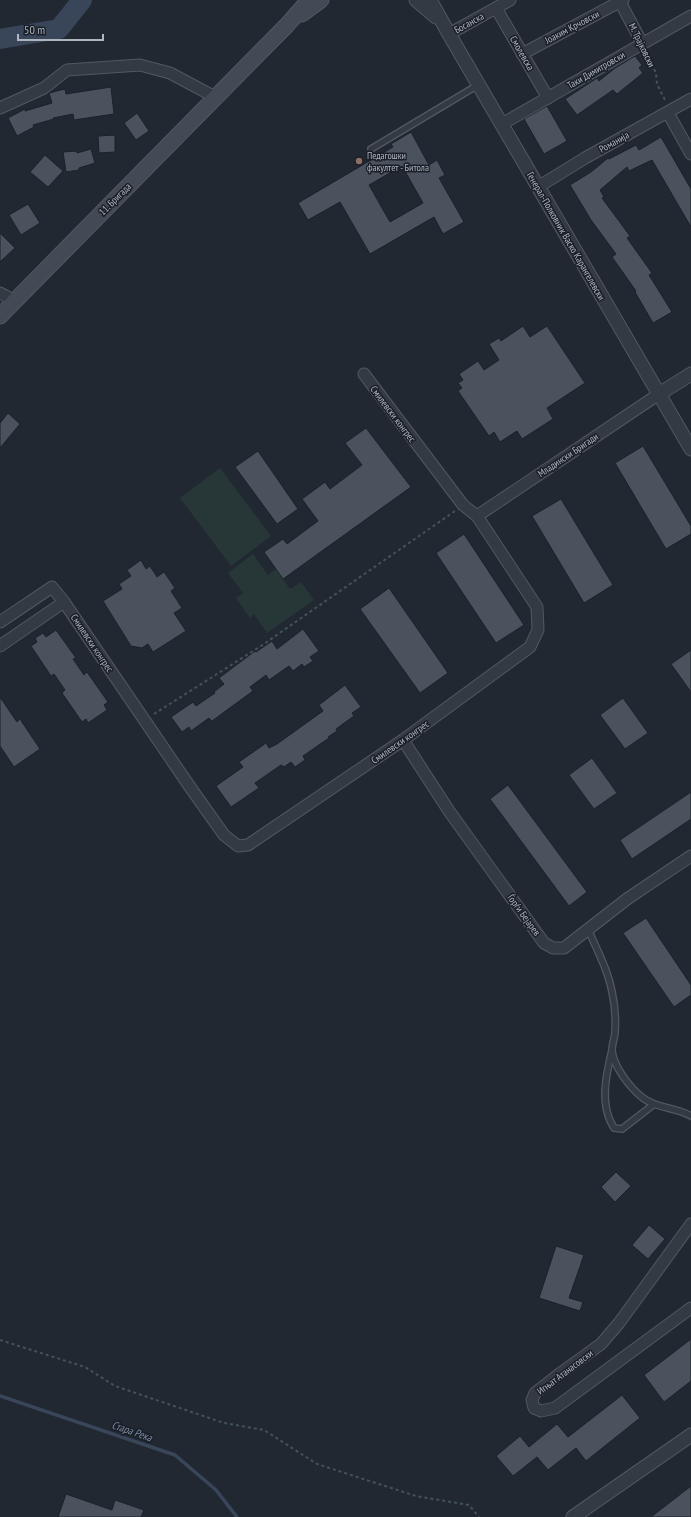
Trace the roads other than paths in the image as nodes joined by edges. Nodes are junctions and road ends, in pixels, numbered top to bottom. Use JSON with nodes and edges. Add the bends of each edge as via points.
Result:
{"nodes":[{"id":1,"x":309,"y":0,"type":"edge"},
{"id":2,"x":321,"y":0,"type":"edge"},
{"id":3,"x":416,"y":0,"type":"edge"},
{"id":4,"x":430,"y":0,"type":"edge"},
{"id":5,"x":510,"y":0,"type":"edge"},
{"id":6,"x":620,"y":1,"type":"edge"},
{"id":7,"x":496,"y":8,"type":"junction"},
{"id":8,"x":691,"y":16,"type":"edge"},
{"id":9,"x":442,"y":23,"type":"junction"},
{"id":10,"x":287,"y":25,"type":"junction"},
{"id":11,"x":449,"y":34,"type":"junction"},
{"id":12,"x":642,"y":43,"type":"junction"},
{"id":13,"x":522,"y":54,"type":"junction"},
{"id":14,"x":478,"y":85,"type":"junction"},
{"id":15,"x":215,"y":98,"type":"junction"},
{"id":16,"x":548,"y":98,"type":"junction"},
{"id":17,"x":691,"y":99,"type":"edge"},
{"id":18,"x":0,"y":108,"type":"edge"},
{"id":19,"x":668,"y":113,"type":"junction"},
{"id":20,"x":502,"y":124,"type":"junction"},
{"id":21,"x":371,"y":149,"type":"dead end"},
{"id":22,"x":691,"y":154,"type":"edge"},
{"id":23,"x":538,"y":187,"type":"junction"},
{"id":24,"x":0,"y":293,"type":"edge"},
{"id":25,"x":15,"y":301,"type":"junction"},
{"id":26,"x":0,"y":316,"type":"edge"},
{"id":27,"x":364,"y":374,"type":"dead end"},
{"id":28,"x":691,"y":374,"type":"edge"},
{"id":29,"x":659,"y":394,"type":"junction"},
{"id":30,"x":691,"y":449,"type":"edge"},
{"id":31,"x":477,"y":516,"type":"junction"},
{"id":32,"x":64,"y":602,"type":"junction"},
{"id":33,"x":0,"y":622,"type":"edge"},
{"id":34,"x":0,"y":646,"type":"edge"},
{"id":35,"x":403,"y":740,"type":"junction"},
{"id":36,"x":691,"y":856,"type":"edge"},
{"id":37,"x":588,"y":929,"type":"junction"},
{"id":38,"x":612,"y":1050,"type":"junction"},
{"id":39,"x":653,"y":1105,"type":"junction"},
{"id":40,"x":691,"y":1116,"type":"edge"},
{"id":41,"x":691,"y":1224,"type":"edge"},
{"id":42,"x":691,"y":1308,"type":"edge"},
{"id":43,"x":691,"y":1435,"type":"edge"},
{"id":44,"x":573,"y":1517,"type":"edge"}],
"edges":[{"from":1,"to":10,"type":"main road","name":"11. Бригада"},
{"from":2,"to":10,"type":"main road","name":"11. Бригада"},
{"from":3,"to":9,"type":"street","name":"Генерал-Полковник Васко Карангелевски"},
{"from":4,"to":9,"type":"street","name":"Генерал-Полковник Васко Карангелевски"},
{"from":5,"to":7,"type":"street","name":"Босанска"},
{"from":6,"to":12,"type":"street","name":"М. Трајковски"},
{"from":6,"to":13,"type":"street","name":"Јоаким Крчовски"},
{"from":7,"to":11,"type":"street","name":"Босанска"},
{"from":7,"to":13,"type":"street","name":"Смолевска"},
{"from":8,"to":12,"type":"street","name":"Таки Димитровски"},
{"from":9,"to":11,"type":"street","name":"Генерал-Полковник Васко Карангелевски"},
{"from":10,"to":15,"type":"main road","name":"11. Бригада"},
{"from":11,"to":14,"type":"street","name":"Генерал-Полковник Васко Карангелевски"},
{"from":12,"to":16,"type":"street","name":"Таки Димитровски"},
{"from":13,"to":16,"type":"street","name":"Смолевска"},
{"from":14,"to":20,"type":"street","name":"Генерал-Полковник Васко Карангелевски"},
{"from":14,"to":21,"type":"lane"},
{"from":15,"to":18,"type":"street","via":[[170,73],[140,65],[67,70],[44,88]]},
{"from":15,"to":25,"type":"main road","name":"11. Бригада"},
{"from":16,"to":20,"type":"street","name":"Таки Димитровски"},
{"from":17,"to":19,"type":"street","name":"Романија"},
{"from":19,"to":22,"type":"street"},
{"from":19,"to":23,"type":"street","name":"Романија"},
{"from":20,"to":23,"type":"street","name":"Генерал-Полковник Васко Карангелевски"},
{"from":23,"to":29,"type":"street","name":"Генерал-Полковник Васко Карангелевски"},
{"from":24,"to":25,"type":"street"},
{"from":25,"to":26,"type":"main road","name":"11. Бригада"},
{"from":27,"to":31,"type":"street","name":"Смилевски конгрес","via":[[463,505]]},
{"from":28,"to":29,"type":"street"},
{"from":29,"to":30,"type":"street","name":"Генерал-Полковник Васко Карангелевски"},
{"from":29,"to":31,"type":"street","name":"Младински Бригади"},
{"from":31,"to":35,"type":"street","name":"Смилевски конгрес","via":[[536,607],[538,630],[530,647]]},
{"from":32,"to":33,"type":"street","name":"Смилевски конгрес","via":[[52,587]]},
{"from":32,"to":34,"type":"street"},
{"from":32,"to":35,"type":"street","name":"Смилевски конгрес","via":[[190,787],[224,834],[238,846],[248,845]]},
{"from":35,"to":37,"type":"street","name":"Ѓорѓи Бејарев","via":[[449,811],[544,943],[553,948],[564,948]]},
{"from":36,"to":37,"type":"street","name":"Ѓорѓи Бејарев"},
{"from":37,"to":38,"type":"lane","via":[[606,968],[612,992],[616,1020]]},
{"from":38,"to":39,"type":"lane","via":[[622,1075],[630,1086]]},
{"from":38,"to":39,"type":"lane","via":[[605,1092],[610,1121],[614,1128],[622,1129]]},
{"from":39,"to":40,"type":"lane","via":[[671,1108]]},
{"from":41,"to":42,"type":"street","name":"Игњат Атанасовски","via":[[602,1344],[535,1393],[532,1400],[534,1408],[542,1411],[555,1408]]},
{"from":43,"to":44,"type":"street"}]}
